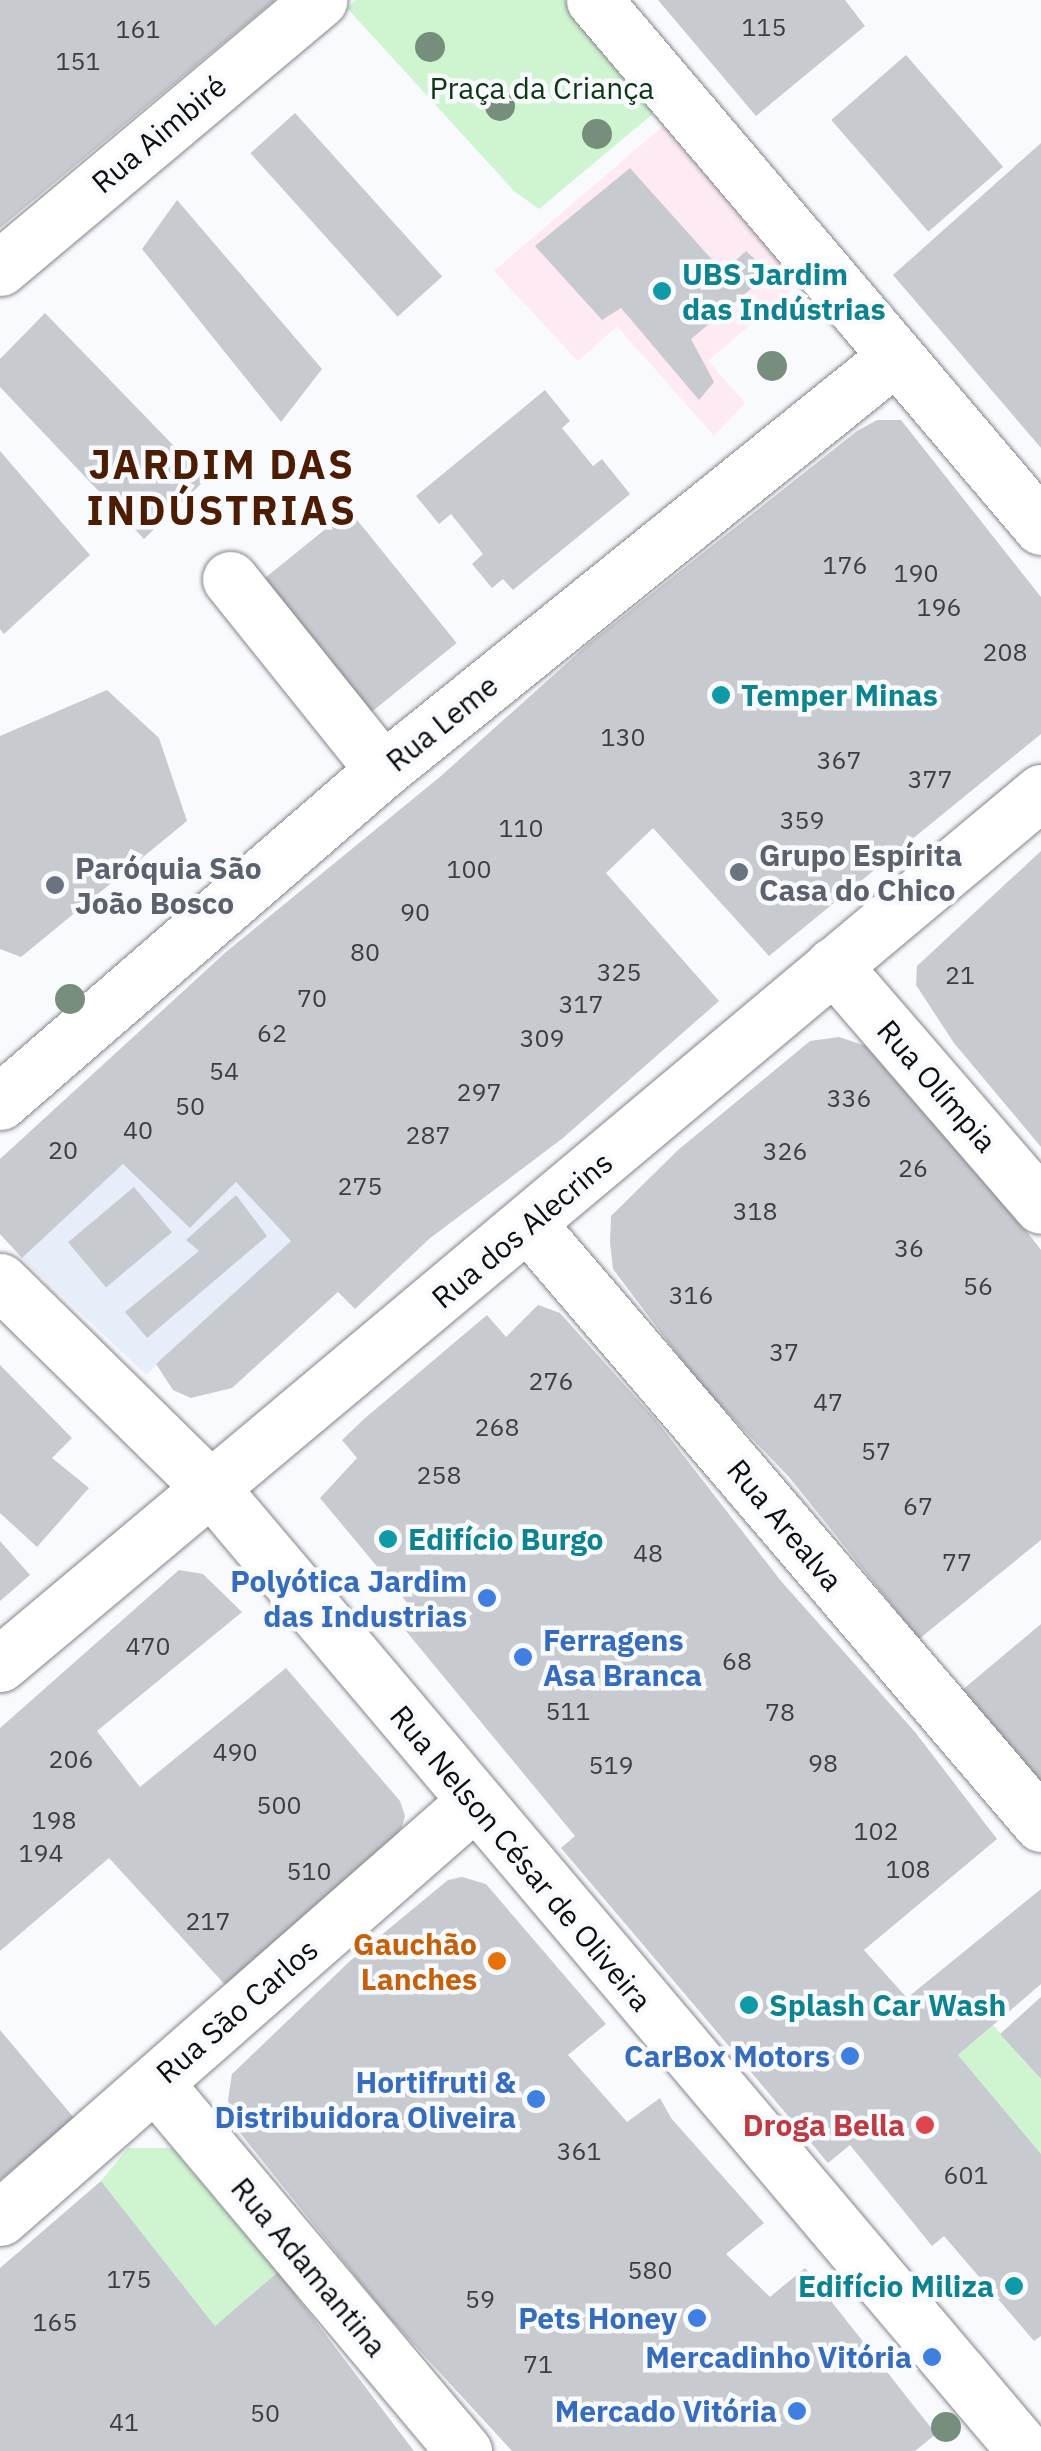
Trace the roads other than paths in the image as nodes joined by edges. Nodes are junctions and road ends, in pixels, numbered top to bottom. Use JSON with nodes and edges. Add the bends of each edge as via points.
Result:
{"nodes":[{"id":1,"x":319,"y":0,"type":"edge"},
{"id":2,"x":594,"y":0,"type":"edge"},
{"id":3,"x":0,"y":268,"type":"edge"},
{"id":4,"x":895,"y":357,"type":"junction"},
{"id":5,"x":1041,"y":527,"type":"edge"},
{"id":6,"x":230,"y":579,"type":"dead end"},
{"id":7,"x":382,"y":770,"type":"junction"},
{"id":8,"x":1041,"y":792,"type":"edge"},
{"id":9,"x":833,"y":965,"type":"junction"},
{"id":10,"x":0,"y":1102,"type":"edge"},
{"id":11,"x":1041,"y":1206,"type":"edge"},
{"id":12,"x":529,"y":1225,"type":"junction"},
{"id":13,"x":0,"y":1282,"type":"edge"},
{"id":14,"x":213,"y":1490,"type":"junction"},
{"id":15,"x":0,"y":1664,"type":"edge"},
{"id":16,"x":474,"y":1803,"type":"junction"},
{"id":17,"x":1041,"y":1824,"type":"edge"},
{"id":18,"x":155,"y":2083,"type":"junction"},
{"id":19,"x":0,"y":2218,"type":"edge"},
{"id":20,"x":464,"y":2451,"type":"edge"},
{"id":21,"x":1025,"y":2451,"type":"edge"}],
"edges":[{"from":1,"to":3,"type":"street","name":"Rua Aimbiré"},
{"from":2,"to":4,"type":"street"},
{"from":4,"to":5,"type":"street"},
{"from":4,"to":7,"type":"street","name":"Rua Leme"},
{"from":6,"to":7,"type":"street"},
{"from":7,"to":10,"type":"street","name":"Rua Leme"},
{"from":8,"to":9,"type":"street","name":"Rua dos Alecrins"},
{"from":9,"to":11,"type":"street","name":"Rua Olímpia"},
{"from":9,"to":12,"type":"street","name":"Rua dos Alecrins"},
{"from":12,"to":14,"type":"street","name":"Rua dos Alecrins"},
{"from":12,"to":17,"type":"street","name":"Rua Arealva"},
{"from":13,"to":14,"type":"street","name":"Rua Nelson César de Oliveira"},
{"from":14,"to":15,"type":"street","name":"Rua dos Alecrins"},
{"from":14,"to":16,"type":"street","name":"Rua Nelson César de Oliveira"},
{"from":16,"to":18,"type":"street","name":"Rua São Carlos"},
{"from":16,"to":21,"type":"street","name":"Rua Nelson César de Oliveira"},
{"from":18,"to":19,"type":"street","name":"Rua São Carlos"},
{"from":18,"to":20,"type":"street","name":"Rua Adamantina"}]}
